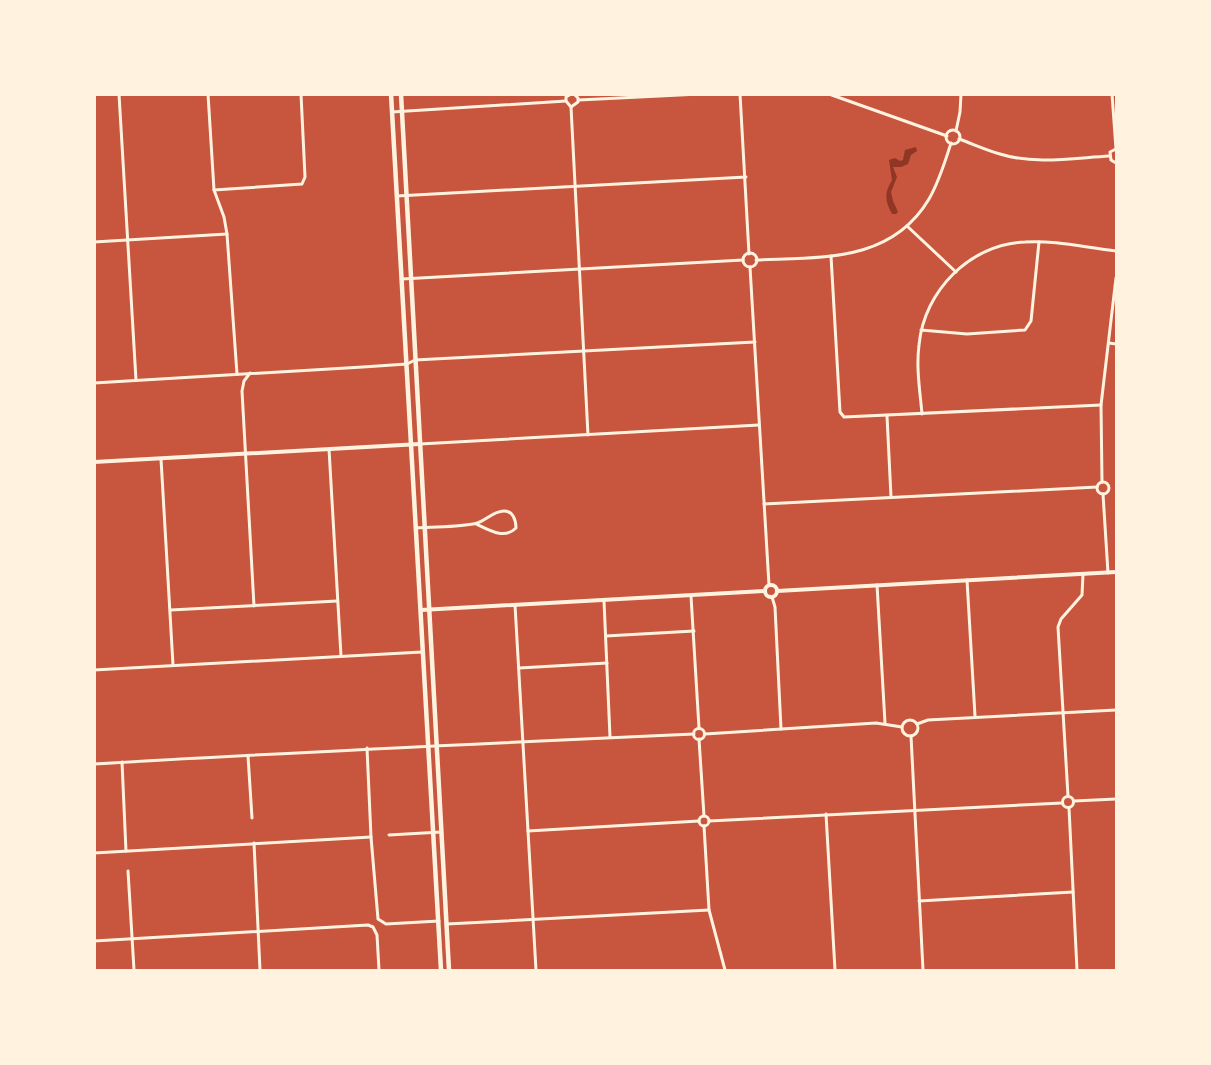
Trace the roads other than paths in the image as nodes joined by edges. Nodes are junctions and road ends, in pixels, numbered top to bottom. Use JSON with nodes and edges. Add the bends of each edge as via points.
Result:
{"nodes":[{"id":1,"x":119,"y":94,"type":"edge"},
{"id":2,"x":208,"y":94,"type":"edge"},
{"id":3,"x":301,"y":94,"type":"edge"},
{"id":4,"x":391,"y":94,"type":"edge"},
{"id":5,"x":401,"y":94,"type":"edge"},
{"id":6,"x":572,"y":94,"type":"edge"},
{"id":7,"x":700,"y":94,"type":"edge"},
{"id":8,"x":740,"y":94,"type":"edge"},
{"id":9,"x":780,"y":94,"type":"edge"},
{"id":10,"x":786,"y":94,"type":"edge"},
{"id":11,"x":829,"y":94,"type":"edge"},
{"id":12,"x":961,"y":94,"type":"edge"},
{"id":13,"x":1112,"y":94,"type":"edge"},
{"id":14,"x":647,"y":96,"type":"edge"},
{"id":15,"x":579,"y":100,"type":"junction"},
{"id":16,"x":566,"y":101,"type":"junction"},
{"id":17,"x":571,"y":107,"type":"junction"},
{"id":18,"x":392,"y":112,"type":"junction"},
{"id":19,"x":402,"y":112,"type":"junction"},
{"id":20,"x":956,"y":131,"type":"junction"},
{"id":21,"x":947,"y":136,"type":"junction"},
{"id":22,"x":959,"y":139,"type":"junction"},
{"id":23,"x":951,"y":143,"type":"junction"},
{"id":24,"x":1116,"y":149,"type":"edge"},
{"id":25,"x":1109,"y":156,"type":"junction"},
{"id":26,"x":1116,"y":163,"type":"edge"},
{"id":27,"x":746,"y":177,"type":"junction"},
{"id":28,"x":575,"y":186,"type":"junction"},
{"id":29,"x":214,"y":190,"type":"junction"},
{"id":30,"x":397,"y":196,"type":"junction"},
{"id":31,"x":406,"y":196,"type":"junction"},
{"id":32,"x":907,"y":226,"type":"junction"},
{"id":33,"x":227,"y":234,"type":"junction"},
{"id":34,"x":128,"y":240,"type":"junction"},
{"id":35,"x":94,"y":242,"type":"edge"},
{"id":36,"x":1039,"y":242,"type":"junction"},
{"id":37,"x":1116,"y":250,"type":"edge"},
{"id":38,"x":749,"y":254,"type":"junction"},
{"id":39,"x":831,"y":256,"type":"junction"},
{"id":40,"x":743,"y":260,"type":"junction"},
{"id":41,"x":756,"y":260,"type":"junction"},
{"id":42,"x":750,"y":267,"type":"junction"},
{"id":43,"x":579,"y":269,"type":"junction"},
{"id":44,"x":956,"y":272,"type":"junction"},
{"id":45,"x":1116,"y":278,"type":"edge"},
{"id":46,"x":402,"y":279,"type":"junction"},
{"id":47,"x":411,"y":279,"type":"junction"},
{"id":48,"x":921,"y":330,"type":"junction"},
{"id":49,"x":755,"y":342,"type":"junction"},
{"id":50,"x":1109,"y":343,"type":"junction"},
{"id":51,"x":1116,"y":344,"type":"edge"},
{"id":52,"x":584,"y":351,"type":"junction"},
{"id":53,"x":415,"y":360,"type":"junction"},
{"id":54,"x":407,"y":364,"type":"junction"},
{"id":55,"x":250,"y":373,"type":"junction"},
{"id":56,"x":237,"y":374,"type":"junction"},
{"id":57,"x":136,"y":380,"type":"junction"},
{"id":58,"x":94,"y":383,"type":"edge"},
{"id":59,"x":1101,"y":405,"type":"junction"},
{"id":60,"x":922,"y":414,"type":"junction"},
{"id":61,"x":887,"y":416,"type":"junction"},
{"id":62,"x":759,"y":425,"type":"junction"},
{"id":63,"x":588,"y":435,"type":"junction"},
{"id":64,"x":411,"y":444,"type":"junction"},
{"id":65,"x":420,"y":444,"type":"junction"},
{"id":66,"x":329,"y":449,"type":"junction"},
{"id":67,"x":246,"y":454,"type":"junction"},
{"id":68,"x":161,"y":459,"type":"junction"},
{"id":69,"x":94,"y":462,"type":"edge"},
{"id":70,"x":1102,"y":482,"type":"junction"},
{"id":71,"x":1097,"y":487,"type":"junction"},
{"id":72,"x":1109,"y":490,"type":"junction"},
{"id":73,"x":1115,"y":490,"type":"dead end"},
{"id":74,"x":1103,"y":494,"type":"junction"},
{"id":75,"x":891,"y":497,"type":"junction"},
{"id":76,"x":764,"y":504,"type":"junction"},
{"id":77,"x":476,"y":524,"type":"junction"},
{"id":78,"x":424,"y":527,"type":"junction"},
{"id":79,"x":416,"y":528,"type":"junction"},
{"id":80,"x":1116,"y":572,"type":"edge"},
{"id":81,"x":1108,"y":573,"type":"junction"},
{"id":82,"x":1083,"y":574,"type":"junction"},
{"id":83,"x":967,"y":580,"type":"junction"},
{"id":84,"x":769,"y":585,"type":"junction"},
{"id":85,"x":877,"y":585,"type":"junction"},
{"id":86,"x":765,"y":591,"type":"junction"},
{"id":87,"x":777,"y":591,"type":"junction"},
{"id":88,"x":692,"y":596,"type":"junction"},
{"id":89,"x":772,"y":597,"type":"junction"},
{"id":90,"x":338,"y":601,"type":"junction"},
{"id":91,"x":604,"y":601,"type":"junction"},
{"id":92,"x":515,"y":605,"type":"junction"},
{"id":93,"x":254,"y":606,"type":"junction"},
{"id":94,"x":171,"y":610,"type":"junction"},
{"id":95,"x":421,"y":610,"type":"junction"},
{"id":96,"x":429,"y":610,"type":"junction"},
{"id":97,"x":694,"y":631,"type":"junction"},
{"id":98,"x":606,"y":636,"type":"junction"},
{"id":99,"x":423,"y":652,"type":"junction"},
{"id":100,"x":341,"y":656,"type":"junction"},
{"id":101,"x":432,"y":656,"type":"junction"},
{"id":102,"x":607,"y":663,"type":"junction"},
{"id":103,"x":172,"y":665,"type":"junction"},
{"id":104,"x":519,"y":668,"type":"junction"},
{"id":105,"x":94,"y":670,"type":"edge"},
{"id":106,"x":1116,"y":710,"type":"edge"},
{"id":107,"x":1063,"y":713,"type":"junction"},
{"id":108,"x":975,"y":717,"type":"junction"},
{"id":109,"x":885,"y":723,"type":"junction"},
{"id":110,"x":917,"y":724,"type":"junction"},
{"id":111,"x":902,"y":727,"type":"junction"},
{"id":112,"x":699,"y":728,"type":"junction"},
{"id":113,"x":781,"y":729,"type":"junction"},
{"id":114,"x":694,"y":734,"type":"junction"},
{"id":115,"x":705,"y":734,"type":"junction"},
{"id":116,"x":910,"y":736,"type":"junction"},
{"id":117,"x":610,"y":737,"type":"junction"},
{"id":118,"x":699,"y":739,"type":"junction"},
{"id":119,"x":523,"y":742,"type":"junction"},
{"id":120,"x":429,"y":746,"type":"junction"},
{"id":121,"x":437,"y":747,"type":"junction"},
{"id":122,"x":367,"y":748,"type":"junction"},
{"id":123,"x":248,"y":756,"type":"junction"},
{"id":124,"x":122,"y":762,"type":"junction"},
{"id":125,"x":94,"y":764,"type":"edge"},
{"id":126,"x":1068,"y":796,"type":"junction"},
{"id":127,"x":1116,"y":799,"type":"edge"},
{"id":128,"x":1074,"y":801,"type":"junction"},
{"id":129,"x":1062,"y":803,"type":"junction"},
{"id":130,"x":1069,"y":808,"type":"junction"},
{"id":131,"x":915,"y":811,"type":"junction"},
{"id":132,"x":826,"y":814,"type":"junction"},
{"id":133,"x":704,"y":816,"type":"junction"},
{"id":134,"x":252,"y":818,"type":"dead end"},
{"id":135,"x":699,"y":821,"type":"junction"},
{"id":136,"x":709,"y":821,"type":"junction"},
{"id":137,"x":704,"y":826,"type":"junction"},
{"id":138,"x":528,"y":831,"type":"junction"},
{"id":139,"x":441,"y":832,"type":"junction"},
{"id":140,"x":433,"y":833,"type":"junction"},
{"id":141,"x":389,"y":835,"type":"dead end"},
{"id":142,"x":371,"y":837,"type":"junction"},
{"id":143,"x":255,"y":843,"type":"junction"},
{"id":144,"x":126,"y":851,"type":"junction"},
{"id":145,"x":94,"y":853,"type":"edge"},
{"id":146,"x":128,"y":871,"type":"dead end"},
{"id":147,"x":1073,"y":892,"type":"junction"},
{"id":148,"x":919,"y":901,"type":"junction"},
{"id":149,"x":709,"y":910,"type":"junction"},
{"id":150,"x":533,"y":919,"type":"junction"},
{"id":151,"x":439,"y":921,"type":"junction"},
{"id":152,"x":447,"y":924,"type":"junction"},
{"id":153,"x":258,"y":932,"type":"junction"},
{"id":154,"x":133,"y":939,"type":"junction"},
{"id":155,"x":94,"y":941,"type":"edge"},
{"id":156,"x":134,"y":970,"type":"edge"},
{"id":157,"x":260,"y":970,"type":"edge"},
{"id":158,"x":379,"y":970,"type":"edge"},
{"id":159,"x":441,"y":970,"type":"edge"},
{"id":160,"x":449,"y":970,"type":"edge"},
{"id":161,"x":536,"y":970,"type":"edge"},
{"id":162,"x":725,"y":970,"type":"edge"},
{"id":163,"x":835,"y":970,"type":"edge"},
{"id":164,"x":924,"y":970,"type":"edge"},
{"id":165,"x":1077,"y":970,"type":"edge"}],
"edges":[{"from":1,"to":34,"type":"street"},
{"from":2,"to":29,"type":"street"},
{"from":3,"to":29,"type":"street","via":[[305,181],[300,185]]},
{"from":4,"to":18,"type":"main road"},
{"from":5,"to":19,"type":"main road"},
{"from":6,"to":15,"type":"street"},
{"from":6,"to":16,"type":"street"},
{"from":7,"to":14,"type":"street"},
{"from":8,"to":27,"type":"street"},
{"from":9,"to":10,"type":"street"},
{"from":11,"to":21,"type":"street"},
{"from":12,"to":20,"type":"street"},
{"from":13,"to":24,"type":"street"},
{"from":14,"to":15,"type":"street"},
{"from":15,"to":17,"type":"street"},
{"from":16,"to":17,"type":"street"},
{"from":16,"to":19,"type":"street"},
{"from":17,"to":28,"type":"street"},
{"from":18,"to":19,"type":"street"},
{"from":18,"to":30,"type":"main road"},
{"from":19,"to":31,"type":"main road"},
{"from":20,"to":21,"type":"street"},
{"from":20,"to":22,"type":"street"},
{"from":21,"to":23,"type":"street"},
{"from":22,"to":23,"type":"street"},
{"from":22,"to":25,"type":"street","via":[[1002,155],[1026,159]]},
{"from":23,"to":32,"type":"street","via":[[930,197]]},
{"from":24,"to":25,"type":"street"},
{"from":25,"to":26,"type":"street"},
{"from":27,"to":28,"type":"street"},
{"from":27,"to":38,"type":"street"},
{"from":28,"to":31,"type":"street"},
{"from":28,"to":43,"type":"street"},
{"from":29,"to":33,"type":"street"},
{"from":30,"to":31,"type":"street"},
{"from":30,"to":46,"type":"main road"},
{"from":31,"to":47,"type":"main road"},
{"from":32,"to":39,"type":"street","via":[[870,248]]},
{"from":32,"to":44,"type":"street"},
{"from":33,"to":34,"type":"street"},
{"from":33,"to":56,"type":"street"},
{"from":34,"to":35,"type":"street"},
{"from":34,"to":57,"type":"street"},
{"from":36,"to":37,"type":"street"},
{"from":36,"to":44,"type":"street","via":[[993,249]]},
{"from":36,"to":48,"type":"street","via":[[1031,321],[1025,330],[967,334]]},
{"from":38,"to":40,"type":"street"},
{"from":38,"to":41,"type":"street"},
{"from":39,"to":41,"type":"street"},
{"from":39,"to":61,"type":"street","via":[[840,412],[852,418]]},
{"from":40,"to":42,"type":"street"},
{"from":40,"to":43,"type":"street"},
{"from":41,"to":42,"type":"street"},
{"from":42,"to":49,"type":"street"},
{"from":43,"to":47,"type":"street"},
{"from":43,"to":52,"type":"street"},
{"from":44,"to":48,"type":"street","via":[[936,295]]},
{"from":45,"to":50,"type":"street"},
{"from":46,"to":47,"type":"street"},
{"from":46,"to":54,"type":"main road"},
{"from":47,"to":53,"type":"main road"},
{"from":48,"to":60,"type":"street","via":[[918,361]]},
{"from":49,"to":52,"type":"street"},
{"from":49,"to":62,"type":"street"},
{"from":50,"to":51,"type":"street"},
{"from":50,"to":59,"type":"street"},
{"from":52,"to":53,"type":"street"},
{"from":52,"to":63,"type":"street"},
{"from":53,"to":54,"type":"street"},
{"from":53,"to":65,"type":"main road"},
{"from":54,"to":55,"type":"street"},
{"from":54,"to":64,"type":"main road"},
{"from":55,"to":56,"type":"street"},
{"from":55,"to":67,"type":"street","via":[[242,391]]},
{"from":56,"to":57,"type":"street"},
{"from":57,"to":58,"type":"street"},
{"from":59,"to":60,"type":"street"},
{"from":59,"to":70,"type":"street"},
{"from":60,"to":61,"type":"street"},
{"from":61,"to":75,"type":"street"},
{"from":62,"to":63,"type":"street"},
{"from":62,"to":76,"type":"street"},
{"from":63,"to":65,"type":"street"},
{"from":64,"to":65,"type":"street"},
{"from":64,"to":66,"type":"street"},
{"from":64,"to":79,"type":"main road"},
{"from":65,"to":78,"type":"main road"},
{"from":66,"to":67,"type":"street"},
{"from":66,"to":90,"type":"street"},
{"from":67,"to":68,"type":"street"},
{"from":67,"to":93,"type":"street"},
{"from":68,"to":69,"type":"street"},
{"from":68,"to":94,"type":"street"},
{"from":70,"to":71,"type":"street"},
{"from":70,"to":72,"type":"street"},
{"from":71,"to":74,"type":"street"},
{"from":71,"to":75,"type":"street"},
{"from":72,"to":73,"type":"street"},
{"from":72,"to":74,"type":"street"},
{"from":74,"to":81,"type":"street"},
{"from":75,"to":76,"type":"street"},
{"from":76,"to":84,"type":"street"},
{"from":77,"to":77,"type":"street","via":[[504,511],[516,520],[516,528],[501,535]]},
{"from":77,"to":78,"type":"street"},
{"from":78,"to":79,"type":"street"},
{"from":78,"to":96,"type":"main road"},
{"from":79,"to":95,"type":"main road"},
{"from":80,"to":81,"type":"street"},
{"from":81,"to":82,"type":"street"},
{"from":82,"to":83,"type":"street"},
{"from":82,"to":107,"type":"street","via":[[1082,595],[1058,627]]},
{"from":83,"to":85,"type":"street"},
{"from":83,"to":108,"type":"street"},
{"from":84,"to":86,"type":"street"},
{"from":84,"to":87,"type":"street"},
{"from":85,"to":87,"type":"street"},
{"from":85,"to":109,"type":"street"},
{"from":86,"to":88,"type":"street"},
{"from":86,"to":89,"type":"street"},
{"from":87,"to":89,"type":"street"},
{"from":88,"to":91,"type":"street"},
{"from":88,"to":97,"type":"street"},
{"from":89,"to":113,"type":"street"},
{"from":90,"to":93,"type":"street"},
{"from":90,"to":100,"type":"street"},
{"from":91,"to":92,"type":"street"},
{"from":91,"to":98,"type":"street"},
{"from":92,"to":96,"type":"street"},
{"from":92,"to":104,"type":"street"},
{"from":93,"to":94,"type":"street"},
{"from":94,"to":103,"type":"street"},
{"from":95,"to":96,"type":"street"},
{"from":95,"to":99,"type":"main road"},
{"from":96,"to":101,"type":"main road"},
{"from":97,"to":98,"type":"street"},
{"from":97,"to":112,"type":"street"},
{"from":98,"to":102,"type":"street"},
{"from":99,"to":100,"type":"street"},
{"from":99,"to":101,"type":"main road"},
{"from":99,"to":120,"type":"main road"},
{"from":100,"to":103,"type":"street"},
{"from":101,"to":121,"type":"main road"},
{"from":102,"to":104,"type":"street"},
{"from":102,"to":117,"type":"street"},
{"from":103,"to":105,"type":"street"},
{"from":104,"to":119,"type":"street"},
{"from":106,"to":107,"type":"street"},
{"from":107,"to":108,"type":"street"},
{"from":107,"to":126,"type":"street"},
{"from":108,"to":110,"type":"street"},
{"from":109,"to":111,"type":"street"},
{"from":109,"to":113,"type":"street"},
{"from":110,"to":111,"type":"street","via":[[907,721]]},
{"from":110,"to":116,"type":"street","via":[[917,732]]},
{"from":111,"to":116,"type":"street"},
{"from":112,"to":114,"type":"street"},
{"from":112,"to":115,"type":"street"},
{"from":113,"to":115,"type":"street"},
{"from":114,"to":117,"type":"street"},
{"from":114,"to":118,"type":"street"},
{"from":115,"to":118,"type":"street"},
{"from":116,"to":131,"type":"street"},
{"from":117,"to":119,"type":"street"},
{"from":118,"to":133,"type":"street"},
{"from":119,"to":121,"type":"street"},
{"from":119,"to":138,"type":"street"},
{"from":120,"to":121,"type":"street"},
{"from":120,"to":122,"type":"street"},
{"from":120,"to":140,"type":"main road"},
{"from":121,"to":139,"type":"main road"},
{"from":122,"to":123,"type":"street"},
{"from":122,"to":142,"type":"street"},
{"from":123,"to":124,"type":"street"},
{"from":123,"to":134,"type":"street"},
{"from":124,"to":125,"type":"street"},
{"from":124,"to":144,"type":"street"},
{"from":126,"to":128,"type":"street"},
{"from":126,"to":129,"type":"street"},
{"from":127,"to":128,"type":"street"},
{"from":128,"to":130,"type":"street"},
{"from":129,"to":130,"type":"street"},
{"from":129,"to":131,"type":"street"},
{"from":130,"to":147,"type":"street"},
{"from":131,"to":132,"type":"street"},
{"from":131,"to":148,"type":"street"},
{"from":132,"to":136,"type":"street"},
{"from":132,"to":163,"type":"street"},
{"from":133,"to":135,"type":"street"},
{"from":133,"to":136,"type":"street"},
{"from":135,"to":137,"type":"street"},
{"from":135,"to":138,"type":"street"},
{"from":136,"to":137,"type":"street"},
{"from":137,"to":149,"type":"street"},
{"from":138,"to":150,"type":"street"},
{"from":139,"to":140,"type":"street"},
{"from":139,"to":152,"type":"main road"},
{"from":140,"to":141,"type":"street"},
{"from":140,"to":151,"type":"main road"},
{"from":142,"to":143,"type":"street"},
{"from":142,"to":151,"type":"street","via":[[380,921]]},
{"from":143,"to":144,"type":"street"},
{"from":143,"to":153,"type":"street"},
{"from":144,"to":145,"type":"street"},
{"from":146,"to":154,"type":"street"},
{"from":147,"to":148,"type":"street"},
{"from":147,"to":165,"type":"street"},
{"from":148,"to":164,"type":"street"},
{"from":149,"to":150,"type":"street"},
{"from":149,"to":162,"type":"street"},
{"from":150,"to":152,"type":"street"},
{"from":150,"to":161,"type":"street"},
{"from":151,"to":152,"type":"main road"},
{"from":151,"to":159,"type":"main road"},
{"from":152,"to":160,"type":"main road"},
{"from":153,"to":154,"type":"street"},
{"from":153,"to":157,"type":"street"},
{"from":153,"to":158,"type":"street","via":[[368,925],[377,935]]},
{"from":154,"to":155,"type":"street"},
{"from":154,"to":156,"type":"street"}]}
